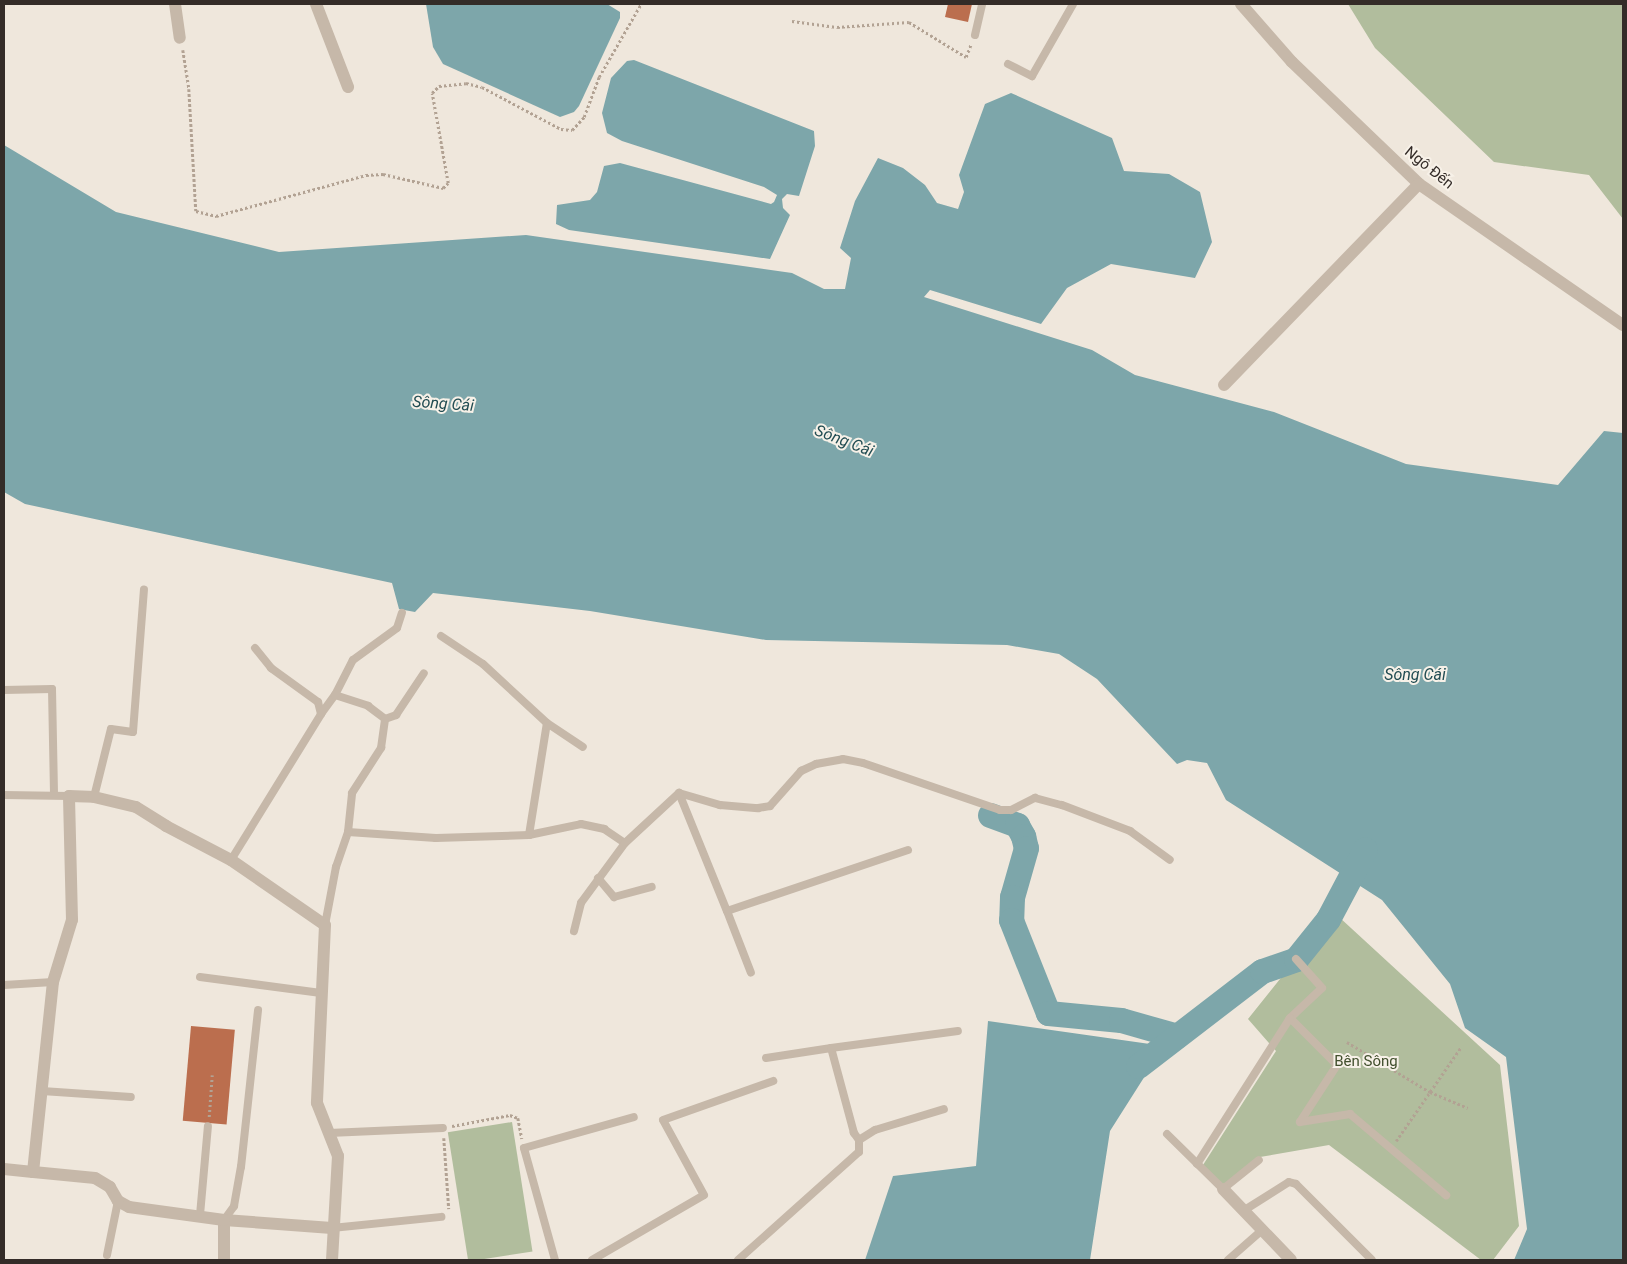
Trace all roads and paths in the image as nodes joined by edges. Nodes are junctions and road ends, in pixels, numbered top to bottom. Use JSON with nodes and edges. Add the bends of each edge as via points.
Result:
{"nodes":[{"id":1,"x":175,"y":4,"type":"edge"},
{"id":2,"x":316,"y":4,"type":"edge"},
{"id":3,"x":641,"y":4,"type":"edge"},
{"id":4,"x":982,"y":4,"type":"edge"},
{"id":5,"x":1073,"y":4,"type":"edge"},
{"id":6,"x":1241,"y":4,"type":"edge"},
{"id":7,"x":792,"y":21,"type":"dead end"},
{"id":8,"x":975,"y":35,"type":"joint"},
{"id":9,"x":180,"y":38,"type":"joint"},
{"id":10,"x":1008,"y":64,"type":"dead end"},
{"id":11,"x":348,"y":87,"type":"dead end"},
{"id":12,"x":1419,"y":184,"type":"junction"},
{"id":13,"x":1623,"y":324,"type":"edge"},
{"id":14,"x":1224,"y":385,"type":"dead end"},
{"id":15,"x":144,"y":589,"type":"dead end"},
{"id":16,"x":402,"y":613,"type":"dead end"},
{"id":17,"x":441,"y":636,"type":"dead end"},
{"id":18,"x":256,"y":648,"type":"dead end"},
{"id":19,"x":424,"y":673,"type":"dead end"},
{"id":20,"x":4,"y":690,"type":"edge"},
{"id":21,"x":336,"y":695,"type":"junction"},
{"id":22,"x":320,"y":714,"type":"junction"},
{"id":23,"x":386,"y":719,"type":"junction"},
{"id":24,"x":547,"y":723,"type":"junction"},
{"id":25,"x":583,"y":747,"type":"dead end"},
{"id":26,"x":679,"y":793,"type":"junction"},
{"id":27,"x":4,"y":795,"type":"edge"},
{"id":28,"x":54,"y":795,"type":"junction"},
{"id":29,"x":69,"y":796,"type":"junction"},
{"id":30,"x":94,"y":797,"type":"junction"},
{"id":31,"x":348,"y":832,"type":"junction"},
{"id":32,"x":529,"y":835,"type":"junction"},
{"id":33,"x":625,"y":842,"type":"junction"},
{"id":34,"x":908,"y":850,"type":"dead end"},
{"id":35,"x":231,"y":860,"type":"junction"},
{"id":36,"x":1170,"y":860,"type":"dead end"},
{"id":37,"x":598,"y":878,"type":"junction"},
{"id":38,"x":652,"y":887,"type":"dead end"},
{"id":39,"x":727,"y":912,"type":"junction"},
{"id":40,"x":325,"y":925,"type":"junction"},
{"id":41,"x":574,"y":930,"type":"dead end"},
{"id":42,"x":1296,"y":959,"type":"dead end"},
{"id":43,"x":751,"y":973,"type":"dead end"},
{"id":44,"x":200,"y":977,"type":"dead end"},
{"id":45,"x":53,"y":982,"type":"junction"},
{"id":46,"x":4,"y":985,"type":"edge"},
{"id":47,"x":321,"y":992,"type":"junction"},
{"id":48,"x":258,"y":1010,"type":"dead end"},
{"id":49,"x":1290,"y":1018,"type":"junction"},
{"id":50,"x":958,"y":1031,"type":"dead end"},
{"id":51,"x":1347,"y":1042,"type":"dead end"},
{"id":52,"x":1461,"y":1047,"type":"dead end"},
{"id":53,"x":831,"y":1048,"type":"junction"},
{"id":54,"x":766,"y":1058,"type":"dead end"},
{"id":55,"x":212,"y":1075,"type":"dead end"},
{"id":56,"x":774,"y":1081,"type":"dead end"},
{"id":57,"x":42,"y":1091,"type":"junction"},
{"id":58,"x":1430,"y":1092,"type":"junction"},
{"id":59,"x":131,"y":1097,"type":"dead end"},
{"id":60,"x":1468,"y":1108,"type":"dead end"},
{"id":61,"x":944,"y":1109,"type":"dead end"},
{"id":62,"x":634,"y":1117,"type":"dead end"},
{"id":63,"x":208,"y":1126,"type":"joint"},
{"id":64,"x":443,"y":1128,"type":"junction"},
{"id":65,"x":329,"y":1133,"type":"junction"},
{"id":66,"x":1167,"y":1134,"type":"dead end"},
{"id":67,"x":859,"y":1140,"type":"junction"},
{"id":68,"x":524,"y":1148,"type":"junction"},
{"id":69,"x":1390,"y":1148,"type":"junction"},
{"id":70,"x":1259,"y":1160,"type":"dead end"},
{"id":71,"x":1197,"y":1164,"type":"junction"},
{"id":72,"x":4,"y":1169,"type":"edge"},
{"id":73,"x":33,"y":1172,"type":"junction"},
{"id":74,"x":1223,"y":1190,"type":"junction"},
{"id":75,"x":1446,"y":1195,"type":"dead end"},
{"id":76,"x":118,"y":1201,"type":"junction"},
{"id":77,"x":1242,"y":1211,"type":"junction"},
{"id":78,"x":200,"y":1215,"type":"junction"},
{"id":79,"x":441,"y":1217,"type":"joint"},
{"id":80,"x":224,"y":1220,"type":"junction"},
{"id":81,"x":332,"y":1228,"type":"junction"},
{"id":82,"x":1261,"y":1231,"type":"junction"},
{"id":83,"x":107,"y":1255,"type":"dead end"},
{"id":84,"x":224,"y":1260,"type":"edge"},
{"id":85,"x":332,"y":1260,"type":"edge"},
{"id":86,"x":555,"y":1260,"type":"edge"},
{"id":87,"x":592,"y":1260,"type":"edge"},
{"id":88,"x":738,"y":1260,"type":"edge"},
{"id":89,"x":1228,"y":1260,"type":"edge"},
{"id":90,"x":1291,"y":1260,"type":"edge"},
{"id":91,"x":1372,"y":1260,"type":"edge"}],
"edges":[{"from":1,"to":9,"type":"street"},
{"from":2,"to":11,"type":"street"},
{"from":3,"to":9,"type":"path","via":[[599,77],[584,116],[572,130],[561,128],[482,87],[466,83],[439,86],[432,93],[448,183],[443,188],[383,174],[366,175],[216,216],[196,211],[189,89]]},
{"from":4,"to":8,"type":"lane"},
{"from":5,"to":10,"type":"lane","via":[[1032,76]]},
{"from":6,"to":12,"type":"street","name":"Ngô Đến","via":[[1292,62]]},
{"from":7,"to":8,"type":"path","via":[[837,27],[910,22],[966,58]]},
{"from":12,"to":13,"type":"street","name":"Ngô Đến"},
{"from":12,"to":14,"type":"street"},
{"from":15,"to":30,"type":"lane","via":[[133,732],[111,729]]},
{"from":16,"to":21,"type":"lane","via":[[397,628],[353,660]]},
{"from":17,"to":24,"type":"lane","via":[[484,664]]},
{"from":18,"to":22,"type":"lane","via":[[271,668],[318,702]]},
{"from":19,"to":23,"type":"lane","via":[[396,715]]},
{"from":20,"to":28,"type":"lane","via":[[52,689]]},
{"from":21,"to":22,"type":"lane"},
{"from":21,"to":23,"type":"lane","via":[[368,706]]},
{"from":22,"to":35,"type":"lane"},
{"from":23,"to":31,"type":"lane","via":[[381,748],[352,793]]},
{"from":24,"to":25,"type":"lane"},
{"from":24,"to":32,"type":"lane"},
{"from":26,"to":33,"type":"lane"},
{"from":26,"to":36,"type":"lane","via":[[720,805],[770,806],[801,770],[842,759],[872,765],[1000,810],[1011,810],[1035,798],[1062,804],[1130,831]]},
{"from":26,"to":39,"type":"lane"},
{"from":27,"to":28,"type":"lane"},
{"from":28,"to":29,"type":"lane"},
{"from":29,"to":30,"type":"street"},
{"from":29,"to":45,"type":"street","via":[[72,920]]},
{"from":30,"to":35,"type":"street","via":[[136,807]]},
{"from":31,"to":32,"type":"lane","via":[[436,838]]},
{"from":31,"to":40,"type":"lane","via":[[336,867]]},
{"from":32,"to":33,"type":"lane","via":[[586,825],[616,834]]},
{"from":33,"to":37,"type":"lane"},
{"from":34,"to":39,"type":"lane"},
{"from":35,"to":40,"type":"street"},
{"from":37,"to":38,"type":"lane","via":[[614,897]]},
{"from":37,"to":41,"type":"lane","via":[[582,904]]},
{"from":39,"to":43,"type":"lane"},
{"from":40,"to":47,"type":"street"},
{"from":42,"to":49,"type":"lane","via":[[1322,988]]},
{"from":44,"to":47,"type":"lane"},
{"from":45,"to":46,"type":"lane"},
{"from":45,"to":57,"type":"street"},
{"from":47,"to":65,"type":"street","via":[[317,1103]]},
{"from":48,"to":80,"type":"lane","via":[[241,1166],[234,1206]]},
{"from":49,"to":69,"type":"lane","via":[[1336,1065],[1300,1122],[1350,1114]]},
{"from":49,"to":71,"type":"lane"},
{"from":50,"to":53,"type":"lane"},
{"from":51,"to":58,"type":"path"},
{"from":52,"to":58,"type":"path"},
{"from":53,"to":54,"type":"lane"},
{"from":53,"to":67,"type":"lane"},
{"from":55,"to":63,"type":"path"},
{"from":56,"to":87,"type":"lane","via":[[664,1120],[704,1195]]},
{"from":57,"to":59,"type":"lane"},
{"from":57,"to":73,"type":"street"},
{"from":58,"to":60,"type":"path"},
{"from":58,"to":69,"type":"path"},
{"from":61,"to":67,"type":"lane","via":[[876,1130]]},
{"from":62,"to":68,"type":"lane"},
{"from":63,"to":78,"type":"lane"},
{"from":64,"to":65,"type":"lane"},
{"from":64,"to":68,"type":"path","via":[[510,1115],[518,1118]]},
{"from":64,"to":79,"type":"path","via":[[449,1212]]},
{"from":65,"to":81,"type":"street","via":[[338,1156]]},
{"from":66,"to":71,"type":"lane"},
{"from":67,"to":88,"type":"lane","via":[[859,1152]]},
{"from":68,"to":86,"type":"lane"},
{"from":69,"to":75,"type":"lane"},
{"from":70,"to":74,"type":"lane"},
{"from":71,"to":74,"type":"lane"},
{"from":72,"to":73,"type":"street"},
{"from":73,"to":76,"type":"street","via":[[95,1178],[110,1187]]},
{"from":74,"to":77,"type":"street"},
{"from":76,"to":78,"type":"street","via":[[129,1207]]},
{"from":76,"to":83,"type":"lane"},
{"from":77,"to":82,"type":"street"},
{"from":77,"to":91,"type":"lane","via":[[1289,1182],[1296,1184]]},
{"from":78,"to":80,"type":"street"},
{"from":79,"to":81,"type":"lane"},
{"from":80,"to":81,"type":"street"},
{"from":80,"to":84,"type":"street"},
{"from":81,"to":85,"type":"street"},
{"from":82,"to":89,"type":"lane"},
{"from":82,"to":90,"type":"street"}]}
